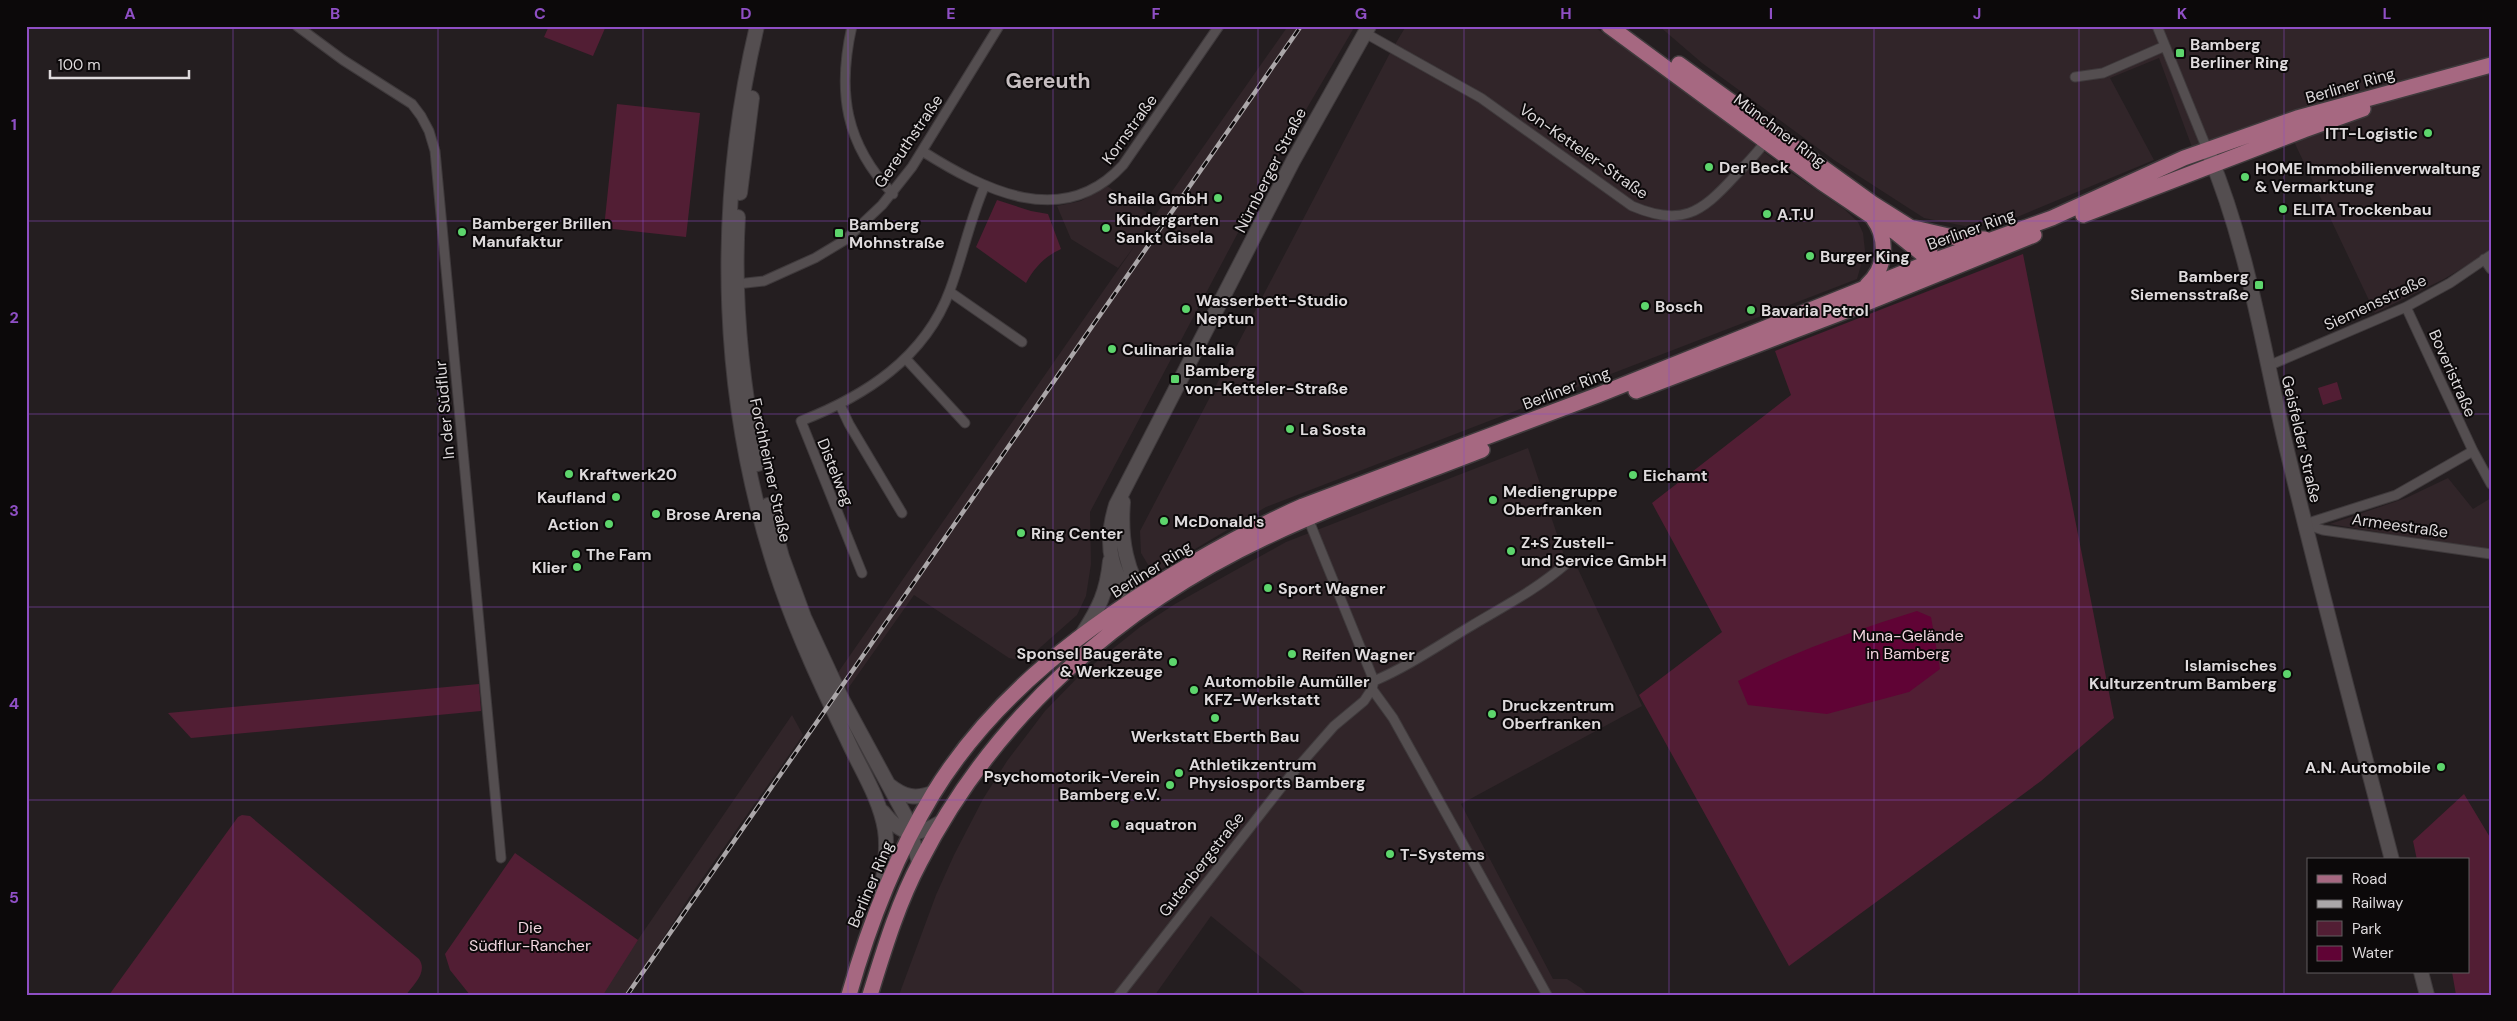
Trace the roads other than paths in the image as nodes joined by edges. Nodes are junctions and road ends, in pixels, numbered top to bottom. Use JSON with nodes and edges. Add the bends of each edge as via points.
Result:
{"nodes":[{"id":1,"x":297,"y":26,"type":"edge"},
{"id":2,"x":757,"y":26,"type":"edge"},
{"id":3,"x":766,"y":26,"type":"edge"},
{"id":4,"x":852,"y":26,"type":"edge"},
{"id":5,"x":999,"y":26,"type":"edge"},
{"id":6,"x":1218,"y":26,"type":"edge"},
{"id":7,"x":1609,"y":26,"type":"edge"},
{"id":8,"x":1626,"y":26,"type":"edge"},
{"id":9,"x":2157,"y":26,"type":"edge"},
{"id":10,"x":1367,"y":29,"type":"edge"},
{"id":11,"x":2165,"y":46,"type":"junction"},
{"id":12,"x":2491,"y":65,"type":"edge"},
{"id":13,"x":2491,"y":74,"type":"edge"},
{"id":14,"x":2075,"y":77,"type":"dead end"},
{"id":15,"x":1769,"y":136,"type":"junction"},
{"id":16,"x":2207,"y":149,"type":"junction"},
{"id":17,"x":922,"y":151,"type":"junction"},
{"id":18,"x":2214,"y":164,"type":"junction"},
{"id":19,"x":986,"y":185,"type":"junction"},
{"id":20,"x":893,"y":194,"type":"junction"},
{"id":21,"x":1870,"y":215,"type":"junction"},
{"id":22,"x":1910,"y":227,"type":"junction"},
{"id":23,"x":1998,"y":238,"type":"junction"},
{"id":24,"x":2488,"y":257,"type":"edge"},
{"id":25,"x":1930,"y":262,"type":"junction"},
{"id":26,"x":1954,"y":268,"type":"junction"},
{"id":27,"x":2491,"y":269,"type":"edge"},
{"id":28,"x":1922,"y":280,"type":"junction"},
{"id":29,"x":737,"y":284,"type":"junction"},
{"id":30,"x":1861,"y":290,"type":"junction"},
{"id":31,"x":950,"y":292,"type":"junction"},
{"id":32,"x":2406,"y":307,"type":"junction"},
{"id":33,"x":1022,"y":342,"type":"dead end"},
{"id":34,"x":906,"y":359,"type":"junction"},
{"id":35,"x":2268,"y":366,"type":"junction"},
{"id":36,"x":840,"y":405,"type":"junction"},
{"id":37,"x":965,"y":423,"type":"dead end"},
{"id":38,"x":2472,"y":451,"type":"junction"},
{"id":39,"x":2491,"y":484,"type":"edge"},
{"id":40,"x":1124,"y":492,"type":"junction"},
{"id":41,"x":1306,"y":512,"type":"junction"},
{"id":42,"x":902,"y":513,"type":"dead end"},
{"id":43,"x":2304,"y":524,"type":"junction"},
{"id":44,"x":2491,"y":554,"type":"edge"},
{"id":45,"x":1110,"y":560,"type":"junction"},
{"id":46,"x":1568,"y":563,"type":"dead end"},
{"id":47,"x":862,"y":572,"type":"dead end"},
{"id":48,"x":1139,"y":603,"type":"junction"},
{"id":49,"x":1082,"y":635,"type":"junction"},
{"id":50,"x":1373,"y":685,"type":"junction"},
{"id":51,"x":887,"y":784,"type":"junction"},
{"id":52,"x":934,"y":792,"type":"junction"},
{"id":53,"x":879,"y":808,"type":"junction"},
{"id":54,"x":942,"y":822,"type":"junction"},
{"id":55,"x":912,"y":832,"type":"junction"},
{"id":56,"x":501,"y":858,"type":"dead end"},
{"id":57,"x":2391,"y":858,"type":"edge"},
{"id":58,"x":919,"y":864,"type":"junction"},
{"id":59,"x":879,"y":901,"type":"junction"},
{"id":60,"x":2422,"y":974,"type":"edge"},
{"id":61,"x":849,"y":995,"type":"edge"},
{"id":62,"x":870,"y":995,"type":"edge"},
{"id":63,"x":1119,"y":995,"type":"edge"},
{"id":64,"x":1547,"y":995,"type":"edge"},
{"id":65,"x":2427,"y":995,"type":"edge"}],
"edges":[{"from":1,"to":56,"type":"street","name":"In der Südflur","via":[[412,104],[430,131],[435,150]]},
{"from":2,"to":53,"type":"street","name":"Forchheimer Straße","via":[[738,129],[728,226],[729,318],[740,421],[753,486],[782,587]]},
{"from":3,"to":29,"type":"street","name":"Forchheimer Straße","via":[[753,90],[743,169]]},
{"from":4,"to":20,"type":"street","via":[[844,77],[850,123],[867,160]]},
{"from":5,"to":17,"type":"street","name":"Gereuthstraße"},
{"from":6,"to":19,"type":"street","name":"Kornstraße","via":[[1123,165],[1109,179],[1090,190],[1057,200],[1040,201],[1021,198]]},
{"from":7,"to":15,"type":"main road","name":"Münchner Ring"},
{"from":8,"to":15,"type":"main road","name":"Münchner Ring"},
{"from":9,"to":11,"type":"street","name":"Geisfelder Straße"},
{"from":10,"to":15,"type":"street","name":"Von-Ketteler-Straße","via":[[1481,98],[1632,206],[1651,214],[1687,214],[1702,208],[1717,196]]},
{"from":10,"to":40,"type":"street","name":"Nürnberger Straße","via":[[1293,160]]},
{"from":11,"to":14,"type":"street","via":[[2103,73]]},
{"from":11,"to":16,"type":"street","name":"Geisfelder Straße"},
{"from":12,"to":16,"type":"main road","name":"Berliner Ring","via":[[2297,118]]},
{"from":13,"to":18,"type":"main road","name":"Berliner Ring","via":[[2357,111]]},
{"from":15,"to":21,"type":"main road","name":"Münchner Ring"},
{"from":15,"to":22,"type":"main road","name":"Münchner Ring"},
{"from":16,"to":18,"type":"street","name":"Geisfelder Straße"},
{"from":16,"to":23,"type":"main road","name":"Berliner Ring","via":[[2052,218]]},
{"from":17,"to":19,"type":"street","name":"Kornstraße","via":[[954,171]]},
{"from":17,"to":20,"type":"street","name":"Gereuthstraße"},
{"from":18,"to":26,"type":"main road","name":"Berliner Ring"},
{"from":18,"to":35,"type":"street","name":"Geisfelder Straße","via":[[2245,265]]},
{"from":19,"to":31,"type":"street","name":"Distelweg"},
{"from":20,"to":29,"type":"street","name":"Gereuthstraße","via":[[845,240],[815,258],[764,281]]},
{"from":21,"to":25,"type":"main road","name":"Münchner Ring"},
{"from":21,"to":30,"type":"main road","via":[[1883,240],[1882,262],[1879,272]]},
{"from":22,"to":23,"type":"main road","via":[[1957,238]]},
{"from":22,"to":25,"type":"main road","via":[[1928,244]]},
{"from":23,"to":25,"type":"main road","name":"Berliner Ring"},
{"from":24,"to":27,"type":"street"},
{"from":24,"to":32,"type":"street","name":"Siemensstraße"},
{"from":25,"to":26,"type":"main road"},
{"from":25,"to":28,"type":"main road"},
{"from":25,"to":30,"type":"main road","name":"Berliner Ring"},
{"from":26,"to":28,"type":"main road","name":"Berliner Ring"},
{"from":28,"to":41,"type":"main road","name":"Berliner Ring"},
{"from":29,"to":51,"type":"street","name":"Forchheimer Straße","via":[[753,439],[782,557],[821,654]]},
{"from":30,"to":41,"type":"main road","name":"Berliner Ring"},
{"from":31,"to":33,"type":"street"},
{"from":31,"to":34,"type":"street","name":"Distelweg","via":[[930,328]]},
{"from":32,"to":35,"type":"street","name":"Siemensstraße"},
{"from":32,"to":38,"type":"street","name":"Boveristraße"},
{"from":34,"to":36,"type":"street","name":"Distelweg","via":[[875,384]]},
{"from":34,"to":37,"type":"street"},
{"from":35,"to":43,"type":"street","name":"Geisfelder Straße"},
{"from":36,"to":42,"type":"street","name":"Distelweg"},
{"from":36,"to":47,"type":"street","name":"Distelweg","via":[[801,421]]},
{"from":38,"to":39,"type":"street","name":"Boveristraße"},
{"from":38,"to":43,"type":"street","via":[[2396,495]]},
{"from":40,"to":45,"type":"street","name":"Nürnberger Straße","via":[[1112,520]]},
{"from":40,"to":48,"type":"street","name":"Nürnberger Straße","via":[[1122,544]]},
{"from":41,"to":48,"type":"main road","name":"Berliner Ring"},
{"from":41,"to":50,"type":"street"},
{"from":43,"to":44,"type":"street","name":"Armeestraße","via":[[2323,530]]},
{"from":43,"to":57,"type":"street","name":"Geisfelder Straße"},
{"from":45,"to":48,"type":"street","name":"Nürnberger Straße"},
{"from":45,"to":49,"type":"street","via":[[1106,592]]},
{"from":46,"to":50,"type":"street","name":"Gutenbergstraße","via":[[1526,596]]},
{"from":48,"to":49,"type":"main road","name":"Berliner Ring"},
{"from":48,"to":54,"type":"main road","name":"Berliner Ring","via":[[1026,710],[979,766]]},
{"from":49,"to":52,"type":"main road","name":"Berliner Ring","via":[[1010,697],[985,724]]},
{"from":50,"to":63,"type":"street","name":"Gutenbergstraße","via":[[1364,701],[1334,726],[1291,775]]},
{"from":50,"to":64,"type":"street"},
{"from":51,"to":52,"type":"street","via":[[908,797],[918,798]]},
{"from":51,"to":55,"type":"street","name":"Forchheimer Straße"},
{"from":52,"to":55,"type":"main road","name":"Berliner Ring"},
{"from":53,"to":55,"type":"street","via":[[897,828]]},
{"from":53,"to":59,"type":"street","name":"Forchheimer Straße","via":[[886,834]]},
{"from":54,"to":55,"type":"street","via":[[926,830]]},
{"from":54,"to":58,"type":"main road","name":"Berliner Ring"},
{"from":55,"to":58,"type":"street","name":"Forchheimer Straße"},
{"from":55,"to":59,"type":"main road","name":"Berliner Ring"},
{"from":58,"to":62,"type":"main road","name":"Berliner Ring","via":[[892,928]]},
{"from":59,"to":61,"type":"main road","name":"Berliner Ring"},
{"from":60,"to":65,"type":"street"}]}
